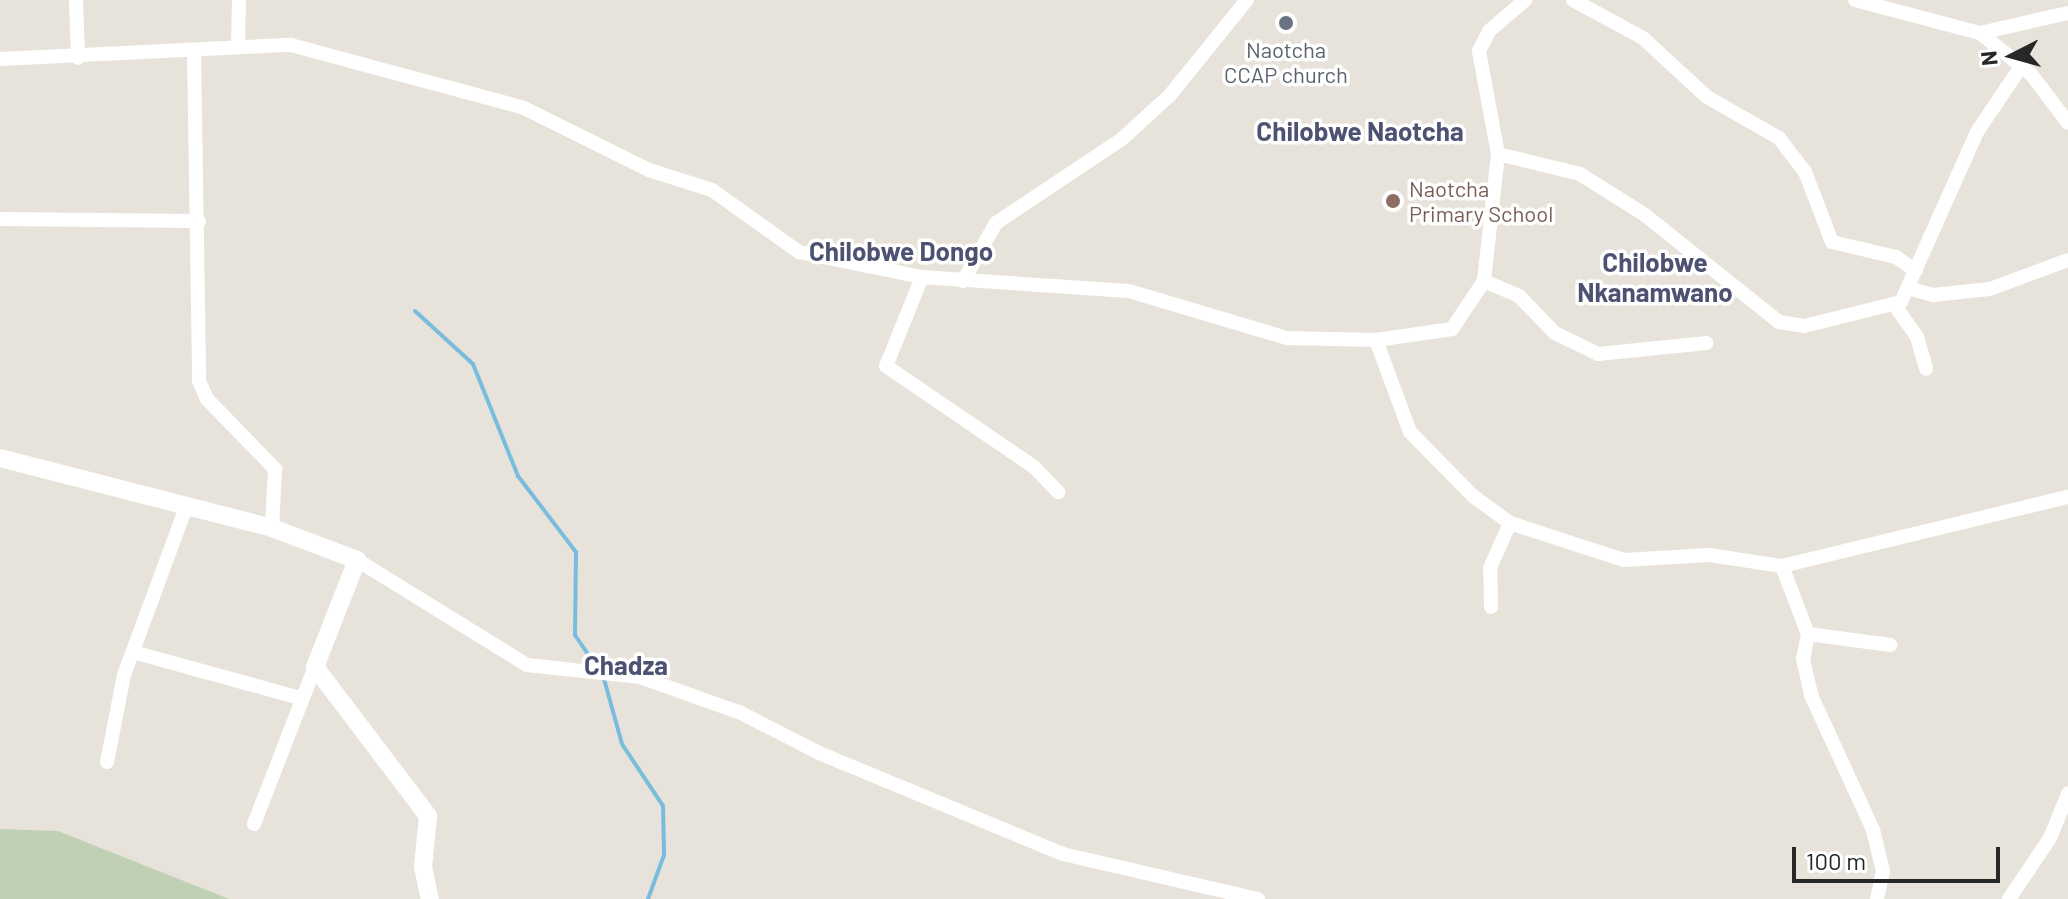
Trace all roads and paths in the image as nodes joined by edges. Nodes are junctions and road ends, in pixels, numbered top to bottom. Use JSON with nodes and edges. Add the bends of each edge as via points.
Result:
{"nodes":[{"id":1,"x":76,"y":0,"type":"edge"},
{"id":2,"x":239,"y":0,"type":"edge"},
{"id":3,"x":1247,"y":0,"type":"edge"},
{"id":4,"x":1573,"y":0,"type":"edge"},
{"id":5,"x":1855,"y":0,"type":"edge"},
{"id":6,"x":1518,"y":2,"type":"edge"},
{"id":7,"x":2068,"y":13,"type":"edge"},
{"id":8,"x":1980,"y":33,"type":"junction"},
{"id":9,"x":238,"y":46,"type":"junction"},
{"id":10,"x":194,"y":51,"type":"junction"},
{"id":11,"x":78,"y":58,"type":"junction"},
{"id":12,"x":0,"y":59,"type":"edge"},
{"id":13,"x":2022,"y":65,"type":"junction"},
{"id":14,"x":2068,"y":123,"type":"edge"},
{"id":15,"x":1498,"y":154,"type":"junction"},
{"id":16,"x":0,"y":219,"type":"edge"},
{"id":17,"x":199,"y":221,"type":"junction"},
{"id":18,"x":2068,"y":260,"type":"edge"},
{"id":19,"x":1916,"y":271,"type":"junction"},
{"id":20,"x":922,"y":277,"type":"junction"},
{"id":21,"x":963,"y":281,"type":"junction"},
{"id":22,"x":1484,"y":281,"type":"junction"},
{"id":23,"x":1911,"y":289,"type":"junction"},
{"id":24,"x":1896,"y":307,"type":"junction"},
{"id":25,"x":1376,"y":340,"type":"junction"},
{"id":26,"x":1706,"y":343,"type":"dead end"},
{"id":27,"x":1926,"y":369,"type":"dead end"},
{"id":28,"x":0,"y":458,"type":"edge"},
{"id":29,"x":1058,"y":492,"type":"dead end"},
{"id":30,"x":2068,"y":497,"type":"edge"},
{"id":31,"x":185,"y":510,"type":"junction"},
{"id":32,"x":1510,"y":523,"type":"junction"},
{"id":33,"x":272,"y":528,"type":"junction"},
{"id":34,"x":357,"y":560,"type":"junction"},
{"id":35,"x":1782,"y":566,"type":"junction"},
{"id":36,"x":1491,"y":607,"type":"dead end"},
{"id":37,"x":1808,"y":634,"type":"junction"},
{"id":38,"x":1890,"y":645,"type":"dead end"},
{"id":39,"x":133,"y":652,"type":"junction"},
{"id":40,"x":315,"y":667,"type":"junction"},
{"id":41,"x":300,"y":698,"type":"junction"},
{"id":42,"x":107,"y":762,"type":"dead end"},
{"id":43,"x":2068,"y":794,"type":"edge"},
{"id":44,"x":254,"y":824,"type":"dead end"},
{"id":45,"x":430,"y":899,"type":"edge"},
{"id":46,"x":1258,"y":899,"type":"edge"},
{"id":47,"x":1877,"y":899,"type":"edge"},
{"id":48,"x":2009,"y":899,"type":"edge"}],
"edges":[{"from":1,"to":11,"type":"street"},
{"from":2,"to":9,"type":"street"},
{"from":3,"to":21,"type":"street","via":[[1170,95],[1122,139],[996,223]]},
{"from":4,"to":19,"type":"street","via":[[1643,38],[1707,97],[1779,138],[1805,172],[1832,242],[1887,254]]},
{"from":5,"to":8,"type":"street"},
{"from":6,"to":15,"type":"street","via":[[1479,51]]},
{"from":7,"to":8,"type":"street"},
{"from":8,"to":13,"type":"street"},
{"from":9,"to":10,"type":"street"},
{"from":9,"to":20,"type":"street","via":[[291,45],[494,96],[649,170],[712,190],[791,249]]},
{"from":10,"to":11,"type":"street"},
{"from":10,"to":17,"type":"street"},
{"from":11,"to":12,"type":"street"},
{"from":13,"to":14,"type":"street"},
{"from":13,"to":19,"type":"street","via":[[1977,132]]},
{"from":15,"to":22,"type":"street"},
{"from":15,"to":24,"type":"street","via":[[1568,169],[1608,190],[1785,326]]},
{"from":16,"to":17,"type":"street"},
{"from":17,"to":33,"type":"street","via":[[199,381],[275,469]]},
{"from":18,"to":23,"type":"street","via":[[1990,289],[1933,295]]},
{"from":19,"to":23,"type":"street"},
{"from":20,"to":21,"type":"street"},
{"from":20,"to":29,"type":"street","via":[[886,366],[1034,467]]},
{"from":21,"to":25,"type":"street","via":[[1129,291],[1287,338]]},
{"from":22,"to":25,"type":"street","via":[[1452,329]]},
{"from":22,"to":26,"type":"street","via":[[1519,296],[1555,333],[1598,354]]},
{"from":23,"to":24,"type":"street"},
{"from":24,"to":27,"type":"street","via":[[1917,337]]},
{"from":25,"to":32,"type":"street","via":[[1417,441]]},
{"from":28,"to":31,"type":"street"},
{"from":30,"to":35,"type":"street"},
{"from":31,"to":33,"type":"street"},
{"from":31,"to":39,"type":"street"},
{"from":32,"to":35,"type":"street","via":[[1630,561],[1709,555]]},
{"from":32,"to":36,"type":"street","via":[[1490,568]]},
{"from":33,"to":34,"type":"street"},
{"from":34,"to":40,"type":"street"},
{"from":34,"to":46,"type":"street","via":[[520,662],[640,677],[741,713],[819,753],[1063,854]]},
{"from":35,"to":37,"type":"street"},
{"from":37,"to":38,"type":"street"},
{"from":37,"to":47,"type":"street","via":[[1803,659],[1811,695],[1873,830],[1883,871]]},
{"from":39,"to":41,"type":"street"},
{"from":39,"to":42,"type":"street"},
{"from":40,"to":41,"type":"street"},
{"from":40,"to":45,"type":"street","via":[[428,816],[423,867]]},
{"from":41,"to":44,"type":"street"},
{"from":43,"to":48,"type":"street","via":[[2050,838]]}]}
